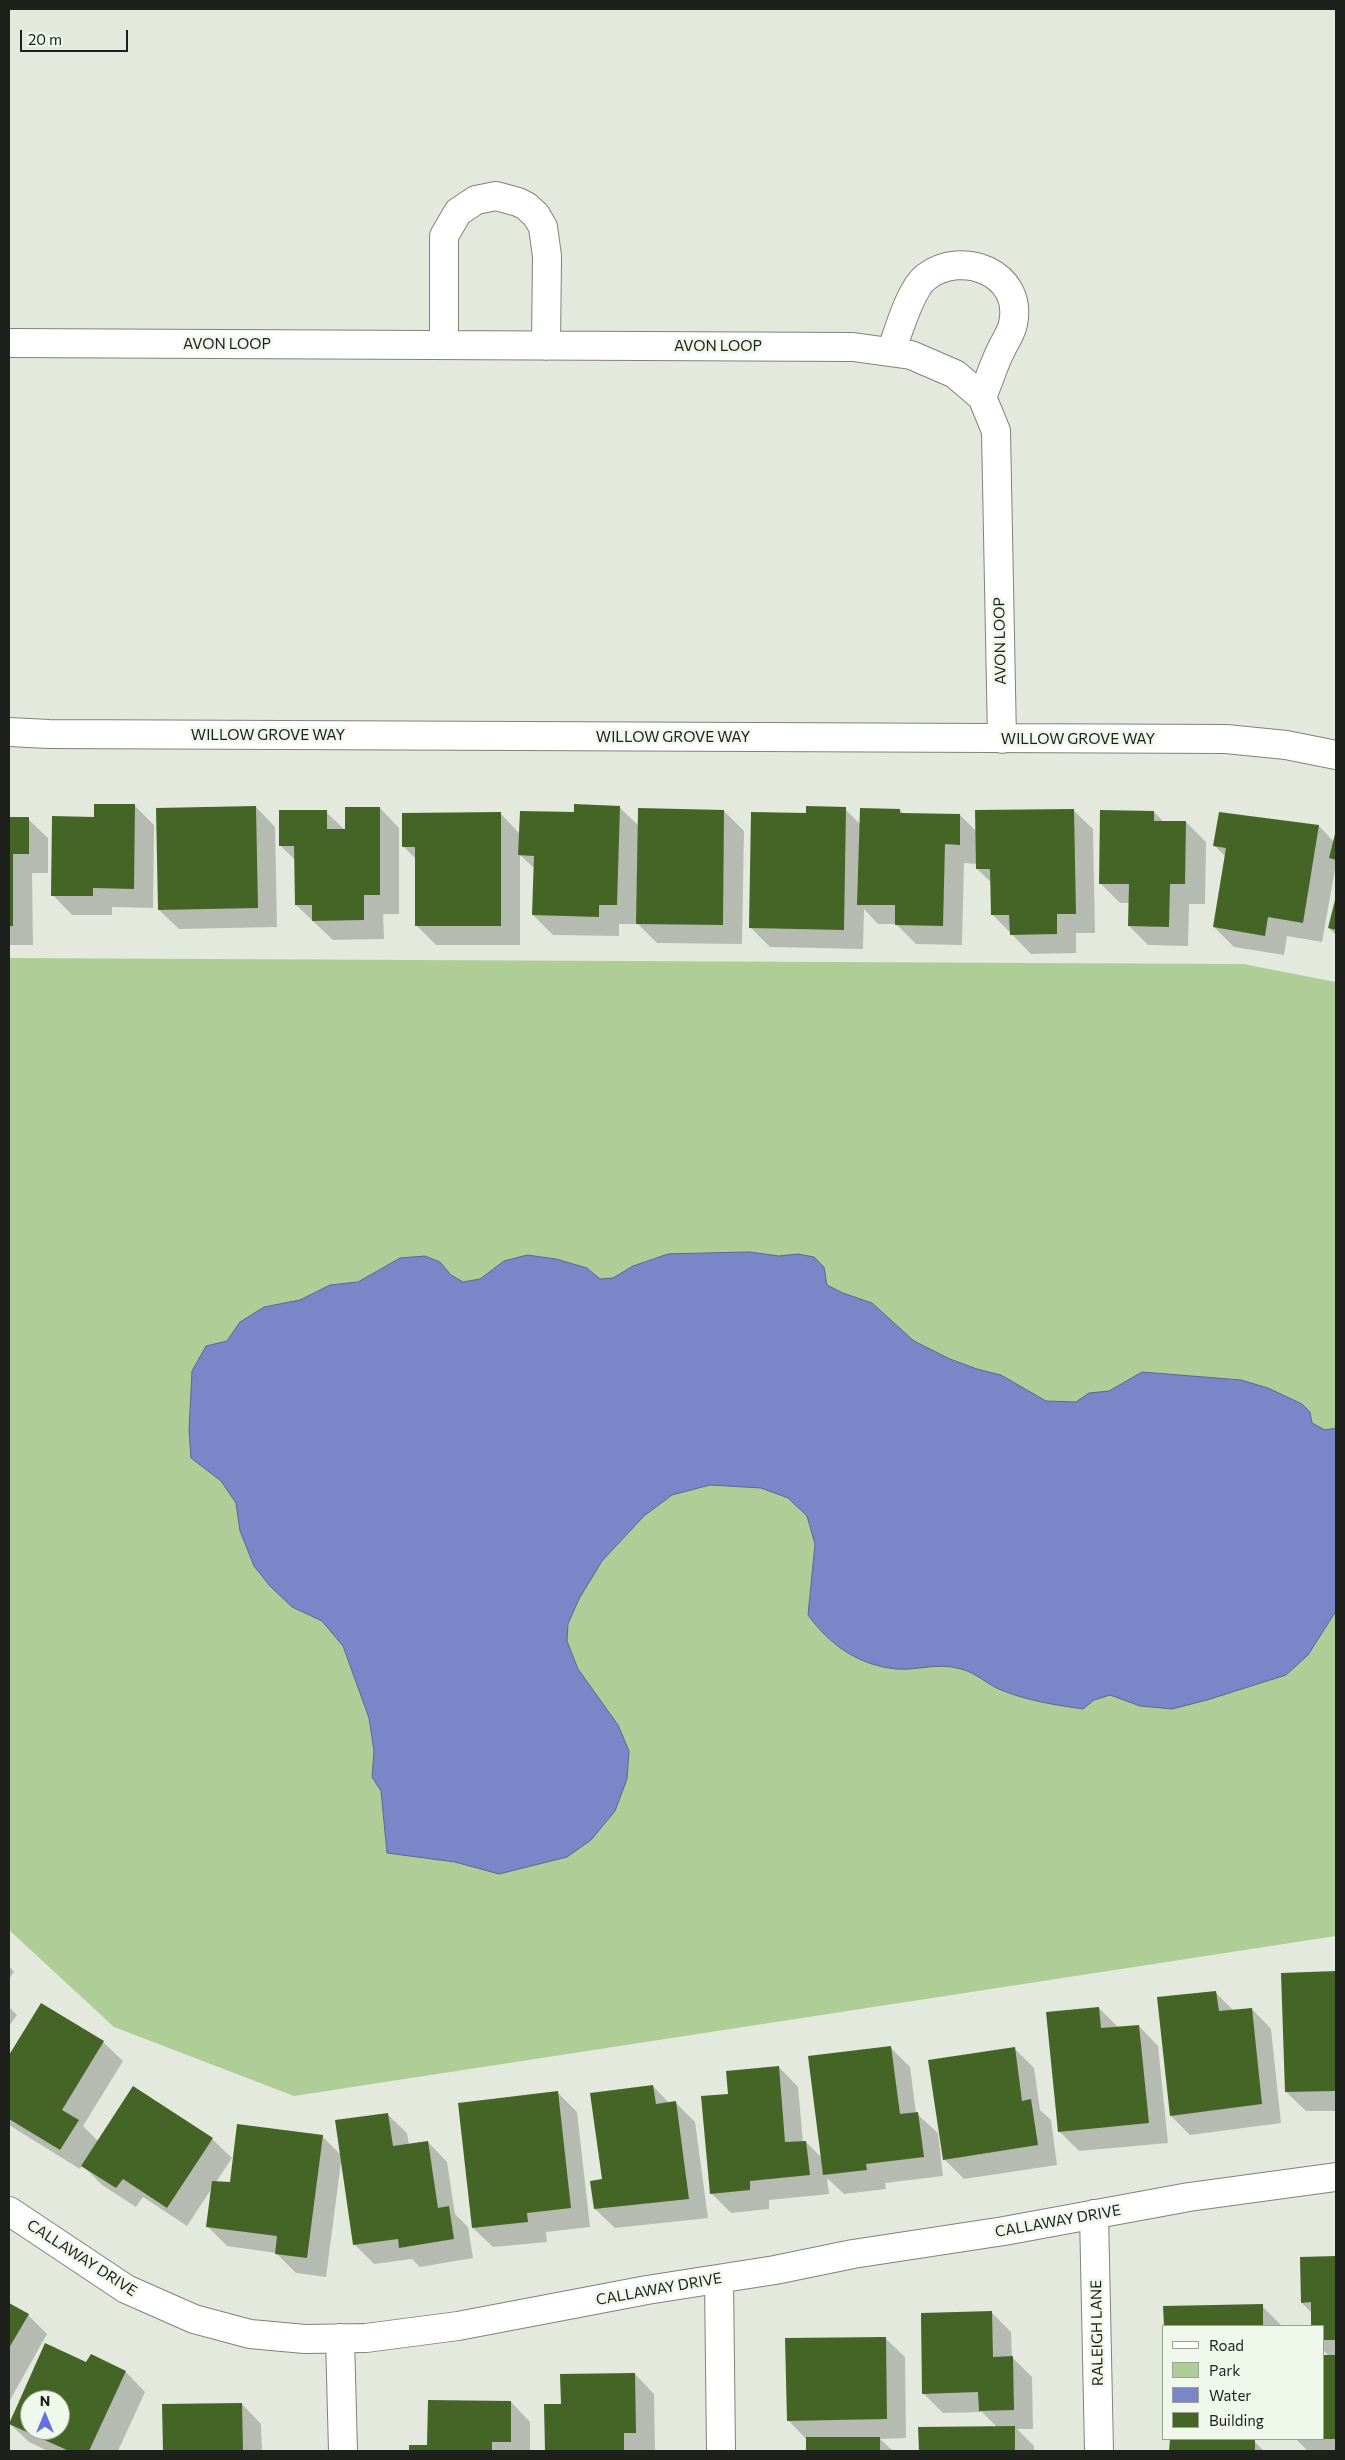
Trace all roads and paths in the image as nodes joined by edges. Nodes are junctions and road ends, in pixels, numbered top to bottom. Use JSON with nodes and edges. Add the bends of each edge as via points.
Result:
{"nodes":[{"id":1,"x":9,"y":343,"type":"edge"},
{"id":2,"x":444,"y":345,"type":"junction"},
{"id":3,"x":546,"y":346,"type":"junction"},
{"id":4,"x":891,"y":352,"type":"junction"},
{"id":5,"x":982,"y":397,"type":"junction"},
{"id":6,"x":9,"y":732,"type":"edge"},
{"id":7,"x":1002,"y":739,"type":"junction"},
{"id":8,"x":1336,"y":755,"type":"edge"},
{"id":9,"x":1336,"y":2177,"type":"edge"},
{"id":10,"x":9,"y":2211,"type":"edge"},
{"id":11,"x":1094,"y":2214,"type":"junction"},
{"id":12,"x":719,"y":2279,"type":"junction"},
{"id":13,"x":340,"y":2338,"type":"junction"},
{"id":14,"x":343,"y":2451,"type":"edge"},
{"id":15,"x":721,"y":2451,"type":"edge"},
{"id":16,"x":1099,"y":2451,"type":"edge"}],
"edges":[{"from":1,"to":2,"type":"street","name":"AVON LOOP"},
{"from":2,"to":3,"type":"street","name":"AVON LOOP"},
{"from":2,"to":3,"type":"street","via":[[444,236],[458,212],[476,200],[496,196],[526,206],[543,227],[547,256]]},
{"from":3,"to":4,"type":"street","name":"AVON LOOP","via":[[853,347]]},
{"from":4,"to":5,"type":"street","name":"AVON LOOP","via":[[910,355],[955,374]]},
{"from":4,"to":5,"type":"street","via":[[915,291],[924,278],[943,266],[963,263],[985,268],[1002,282],[1009,294],[1014,322]]},
{"from":5,"to":7,"type":"street","name":"AVON LOOP","via":[[996,431]]},
{"from":6,"to":7,"type":"street","name":"WILLOW GROVE WAY"},
{"from":7,"to":8,"type":"street","name":"WILLOW GROVE WAY","via":[[1226,739],[1286,745]]},
{"from":9,"to":11,"type":"street","name":"CALLAWAY DRIVE"},
{"from":10,"to":13,"type":"street","name":"CALLAWAY DRIVE","via":[[126,2289],[194,2319],[250,2334],[305,2339]]},
{"from":11,"to":12,"type":"street","name":"CALLAWAY DRIVE"},
{"from":11,"to":16,"type":"street","name":"RALEIGH LANE"},
{"from":12,"to":13,"type":"street","name":"CALLAWAY DRIVE","via":[[458,2326],[366,2338]]},
{"from":12,"to":15,"type":"street"},
{"from":13,"to":14,"type":"street"}]}
